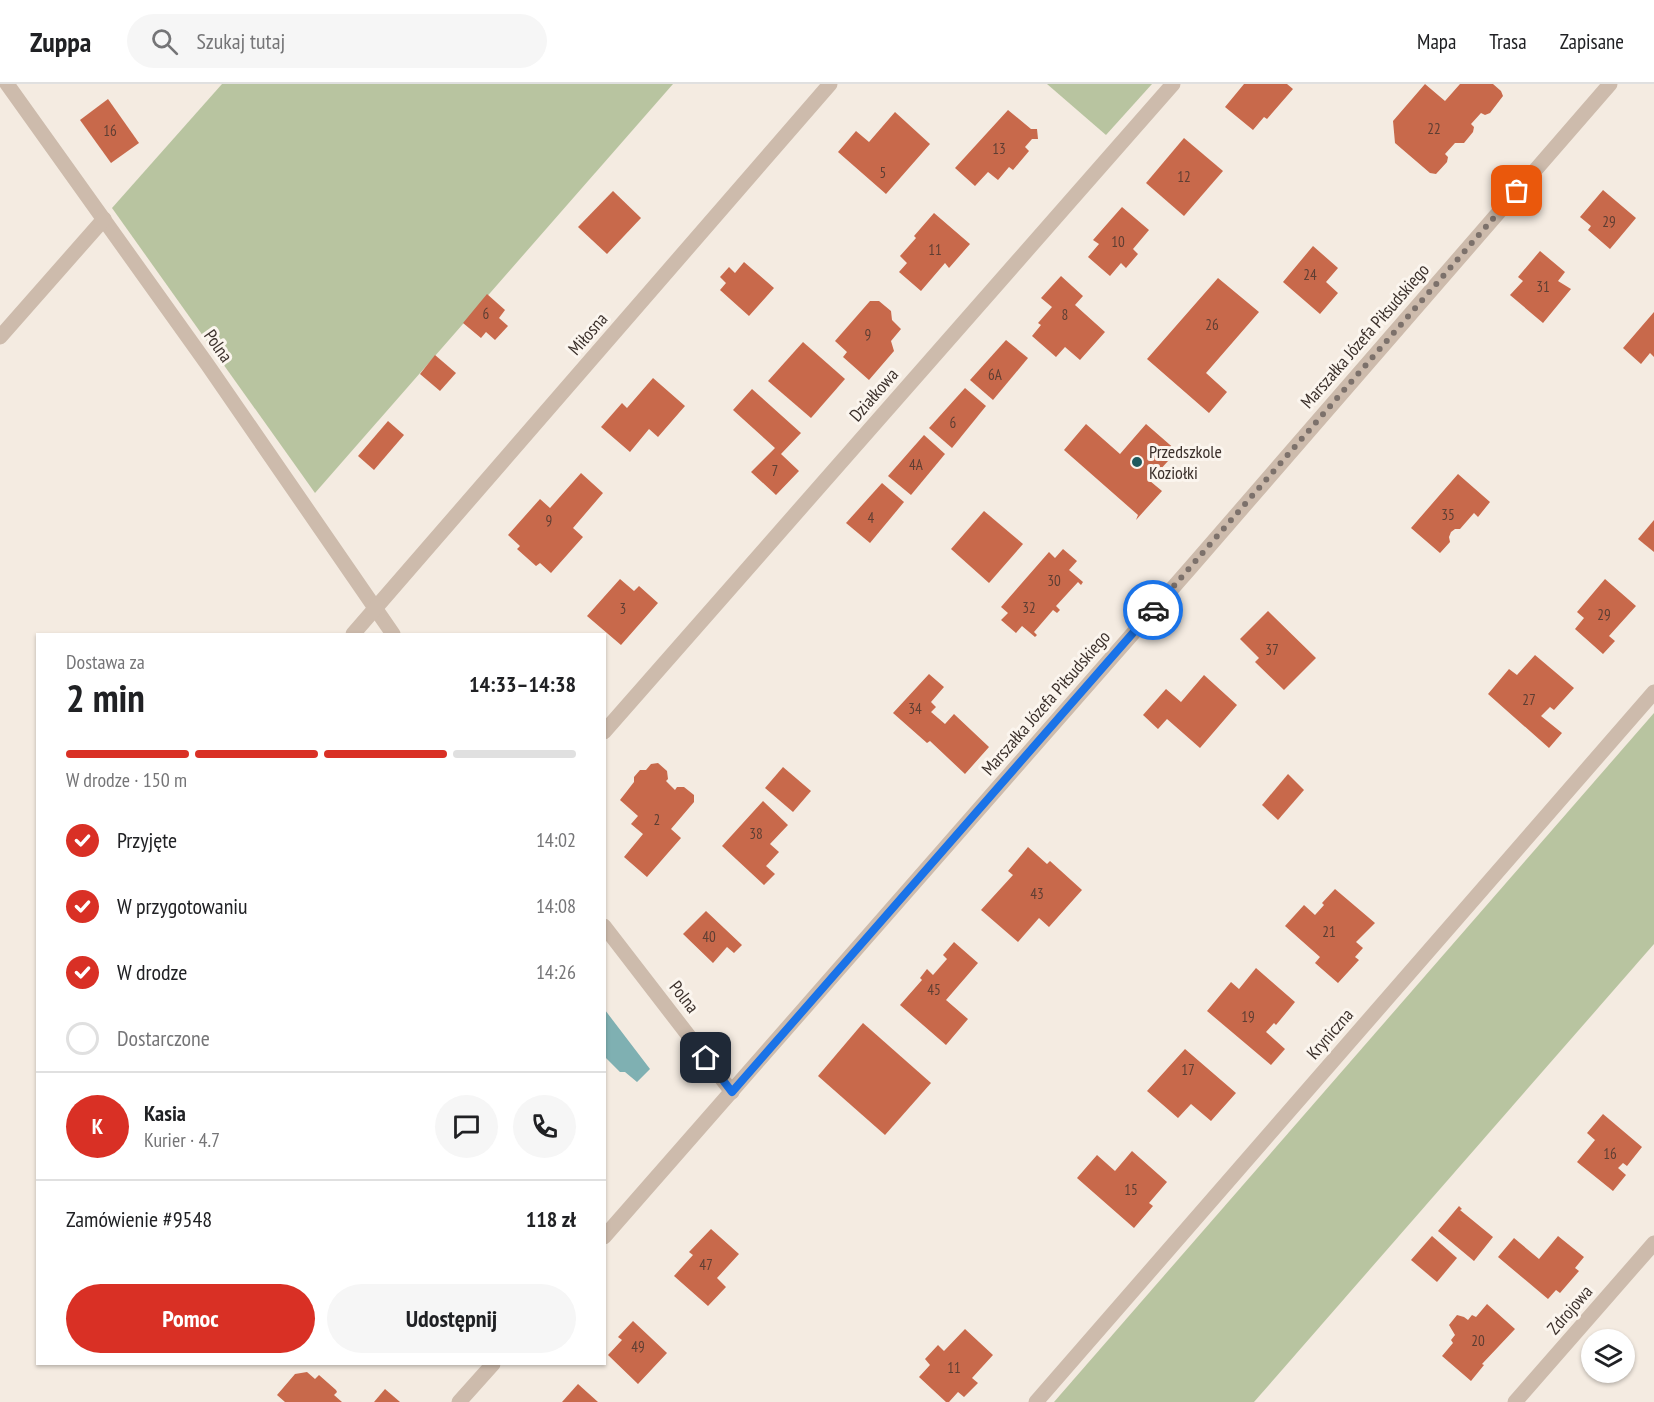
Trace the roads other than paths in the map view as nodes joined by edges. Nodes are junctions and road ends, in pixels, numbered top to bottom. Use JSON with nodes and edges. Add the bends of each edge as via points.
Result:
{"nodes":[{"id":1,"x":7,"y":84,"type":"edge"},
{"id":2,"x":830,"y":84,"type":"edge"},
{"id":3,"x":1173,"y":84,"type":"edge"},
{"id":4,"x":1610,"y":84,"type":"edge"},
{"id":5,"x":104,"y":219,"type":"junction"},
{"id":6,"x":0,"y":337,"type":"edge"},
{"id":7,"x":375,"y":609,"type":"junction"},
{"id":8,"x":354,"y":633,"type":"edge"},
{"id":9,"x":392,"y":633,"type":"edge"},
{"id":10,"x":1654,"y":692,"type":"edge"},
{"id":11,"x":606,"y":730,"type":"edge"},
{"id":12,"x":606,"y":929,"type":"edge"},
{"id":13,"x":732,"y":1092,"type":"junction"},
{"id":14,"x":606,"y":1235,"type":"edge"},
{"id":15,"x":1654,"y":1243,"type":"edge"},
{"id":16,"x":492,"y":1365,"type":"edge"},
{"id":17,"x":459,"y":1402,"type":"edge"},
{"id":18,"x":1036,"y":1402,"type":"edge"},
{"id":19,"x":1515,"y":1402,"type":"edge"}],
"edges":[{"from":1,"to":5,"type":"street","name":"Polna"},
{"from":2,"to":7,"type":"street","name":"Miłosna"},
{"from":3,"to":11,"type":"street","name":"Działkowa"},
{"from":4,"to":13,"type":"street","name":"Marszałka Józefa Piłsudskiego"},
{"from":5,"to":6,"type":"street"},
{"from":5,"to":7,"type":"street","name":"Polna"},
{"from":7,"to":8,"type":"street","name":"Miłosna"},
{"from":7,"to":9,"type":"street","name":"Polna"},
{"from":10,"to":18,"type":"street","name":"Kryniczna"},
{"from":12,"to":13,"type":"street","name":"Polna"},
{"from":13,"to":14,"type":"street","name":"Marszałka Józefa Piłsudskiego"},
{"from":15,"to":19,"type":"street","name":"Zdrojowa"},
{"from":16,"to":17,"type":"street"}]}
